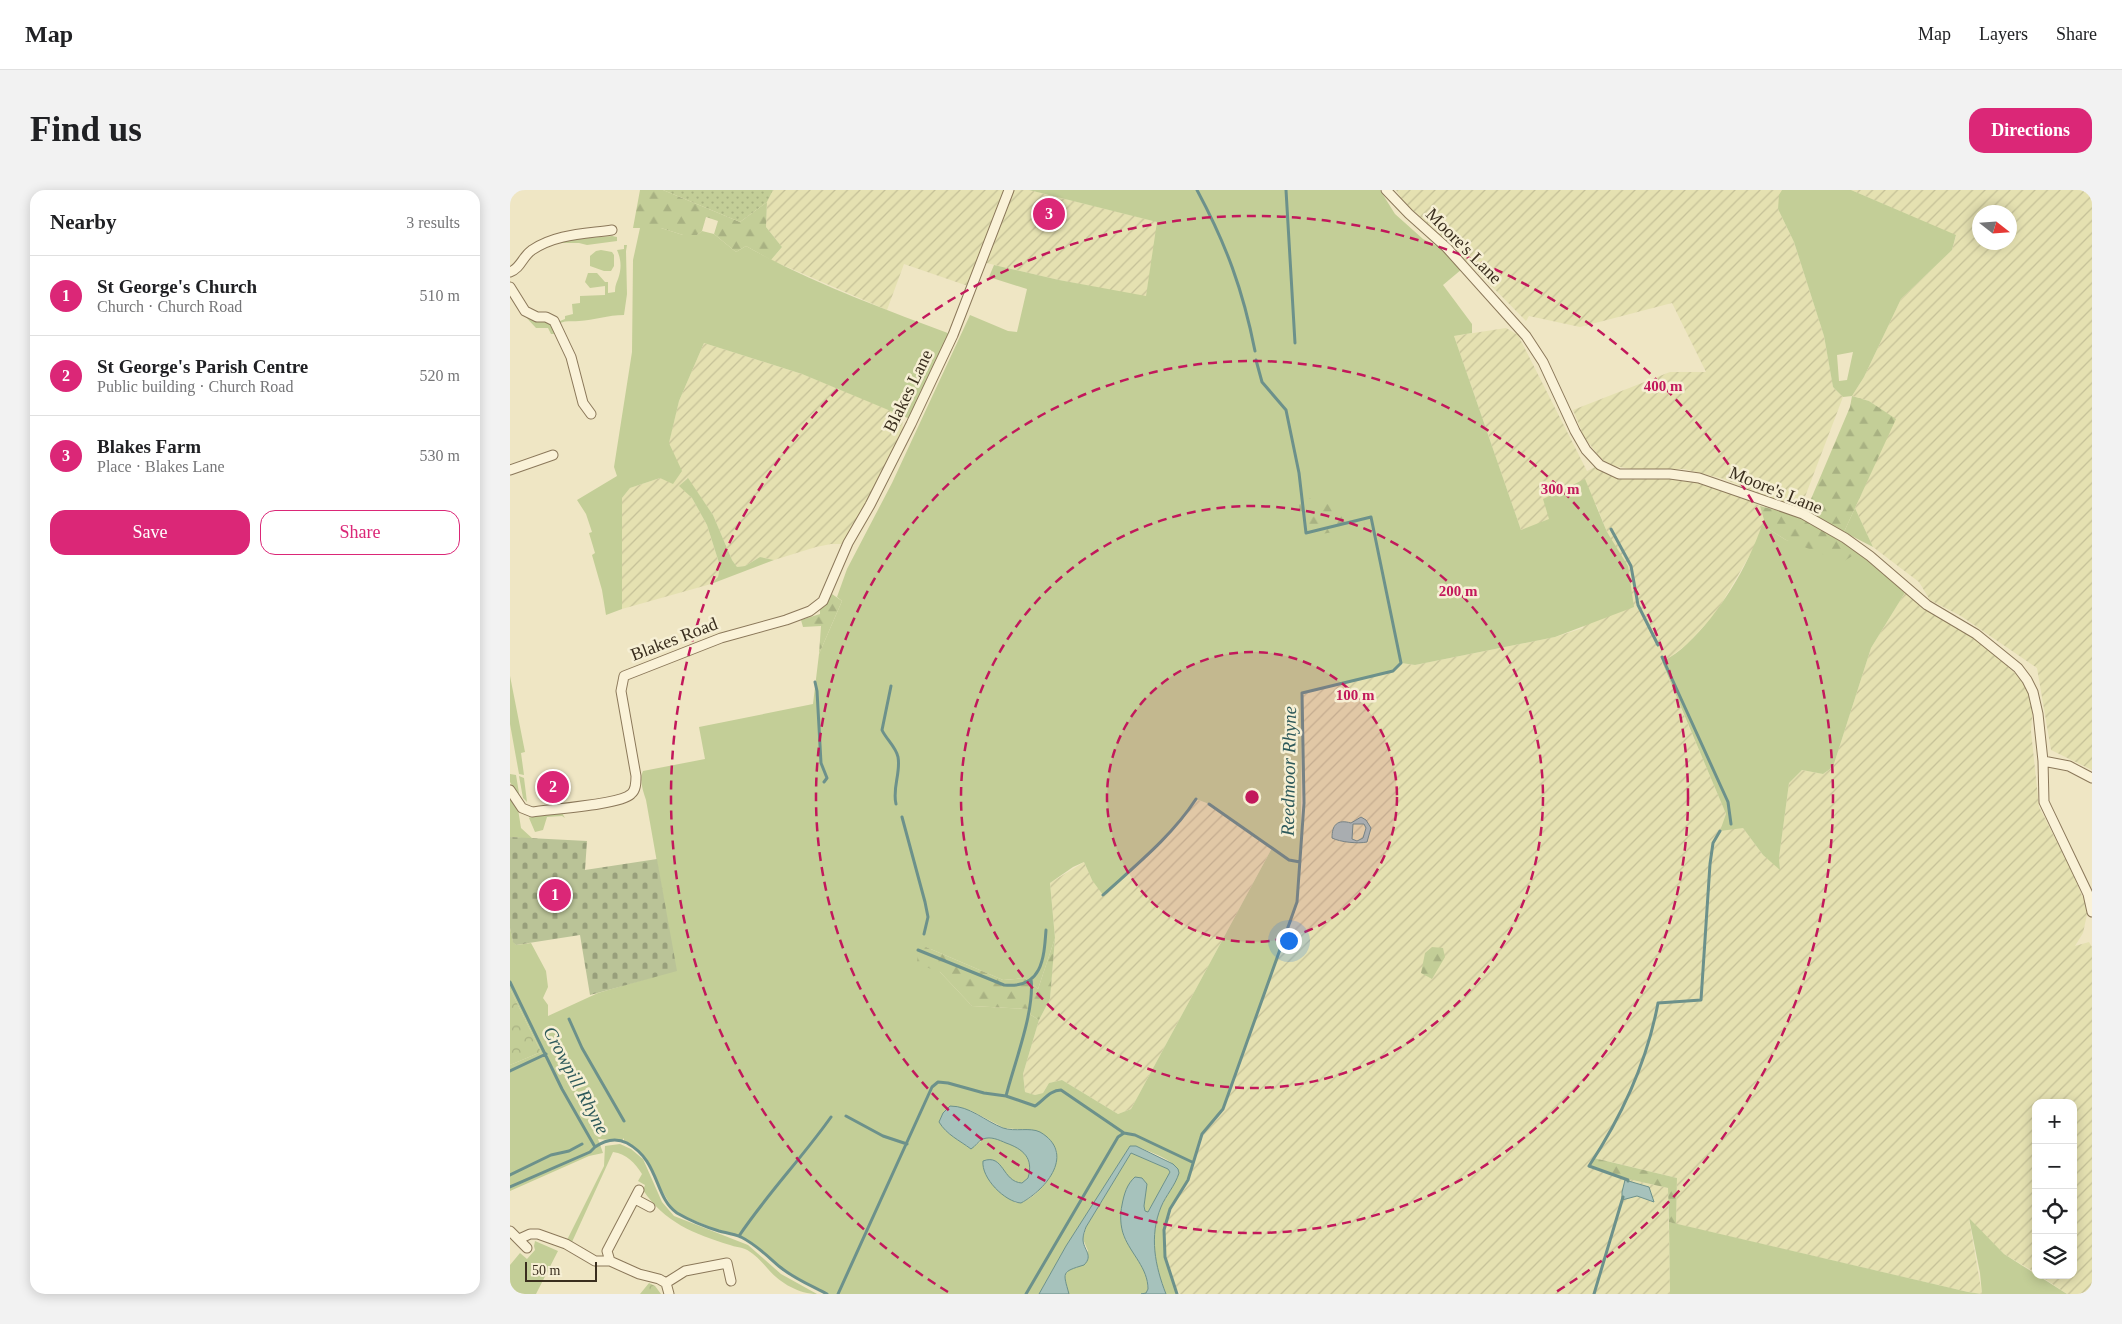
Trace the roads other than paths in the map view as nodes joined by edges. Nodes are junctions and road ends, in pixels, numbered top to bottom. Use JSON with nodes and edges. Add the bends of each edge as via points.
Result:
{"nodes":[{"id":1,"x":1009,"y":190,"type":"edge"},
{"id":2,"x":1386,"y":190,"type":"edge"},
{"id":3,"x":612,"y":230,"type":"dead end"},
{"id":4,"x":510,"y":272,"type":"edge"},
{"id":5,"x":510,"y":287,"type":"edge"},
{"id":6,"x":591,"y":414,"type":"dead end"},
{"id":7,"x":553,"y":455,"type":"dead end"},
{"id":8,"x":510,"y":470,"type":"edge"},
{"id":9,"x":823,"y":601,"type":"joint"},
{"id":10,"x":2043,"y":761,"type":"junction"},
{"id":11,"x":2092,"y":778,"type":"edge"},
{"id":12,"x":510,"y":790,"type":"edge"},
{"id":13,"x":2092,"y":912,"type":"edge"},
{"id":14,"x":639,"y":1190,"type":"dead end"},
{"id":15,"x":634,"y":1199,"type":"junction"},
{"id":16,"x":650,"y":1206,"type":"dead end"},
{"id":17,"x":510,"y":1231,"type":"edge"},
{"id":18,"x":519,"y":1239,"type":"junction"},
{"id":19,"x":527,"y":1248,"type":"dead end"},
{"id":20,"x":610,"y":1261,"type":"junction"},
{"id":21,"x":731,"y":1282,"type":"dead end"},
{"id":22,"x":666,"y":1283,"type":"junction"},
{"id":23,"x":669,"y":1294,"type":"edge"}],
"edges":[{"from":1,"to":9,"type":"street","name":"Blakes Lane","via":[[953,335],[907,432],[848,543]]},
{"from":2,"to":10,"type":"street","name":"Moore's Lane","via":[[1448,248],[1526,336],[1575,431],[1600,465],[1619,474],[1699,478],[1803,514],[1845,538],[1928,605],[1976,634],[2018,668],[2033,692]]},
{"from":3,"to":4,"type":"street","via":[[554,238],[528,253],[519,267]]},
{"from":5,"to":6,"type":"street","via":[[525,311],[554,321],[571,357],[583,403]]},
{"from":7,"to":8,"type":"street"},
{"from":9,"to":12,"type":"street","name":"Blakes Road","via":[[802,614],[722,638],[624,676],[621,691],[636,776],[630,796],[532,812],[522,808]]},
{"from":10,"to":11,"type":"street","via":[[2069,766]]},
{"from":10,"to":13,"type":"street","name":"Moore's Lane","via":[[2044,802],[2088,894]]},
{"from":14,"to":15,"type":"street"},
{"from":15,"to":16,"type":"street"},
{"from":15,"to":20,"type":"street","via":[[607,1251]]},
{"from":17,"to":18,"type":"street"},
{"from":18,"to":19,"type":"street"},
{"from":18,"to":20,"type":"street","via":[[538,1234],[566,1244],[595,1261]]},
{"from":20,"to":22,"type":"street"},
{"from":21,"to":22,"type":"street","via":[[726,1259],[685,1271]]},
{"from":22,"to":23,"type":"street"}]}
